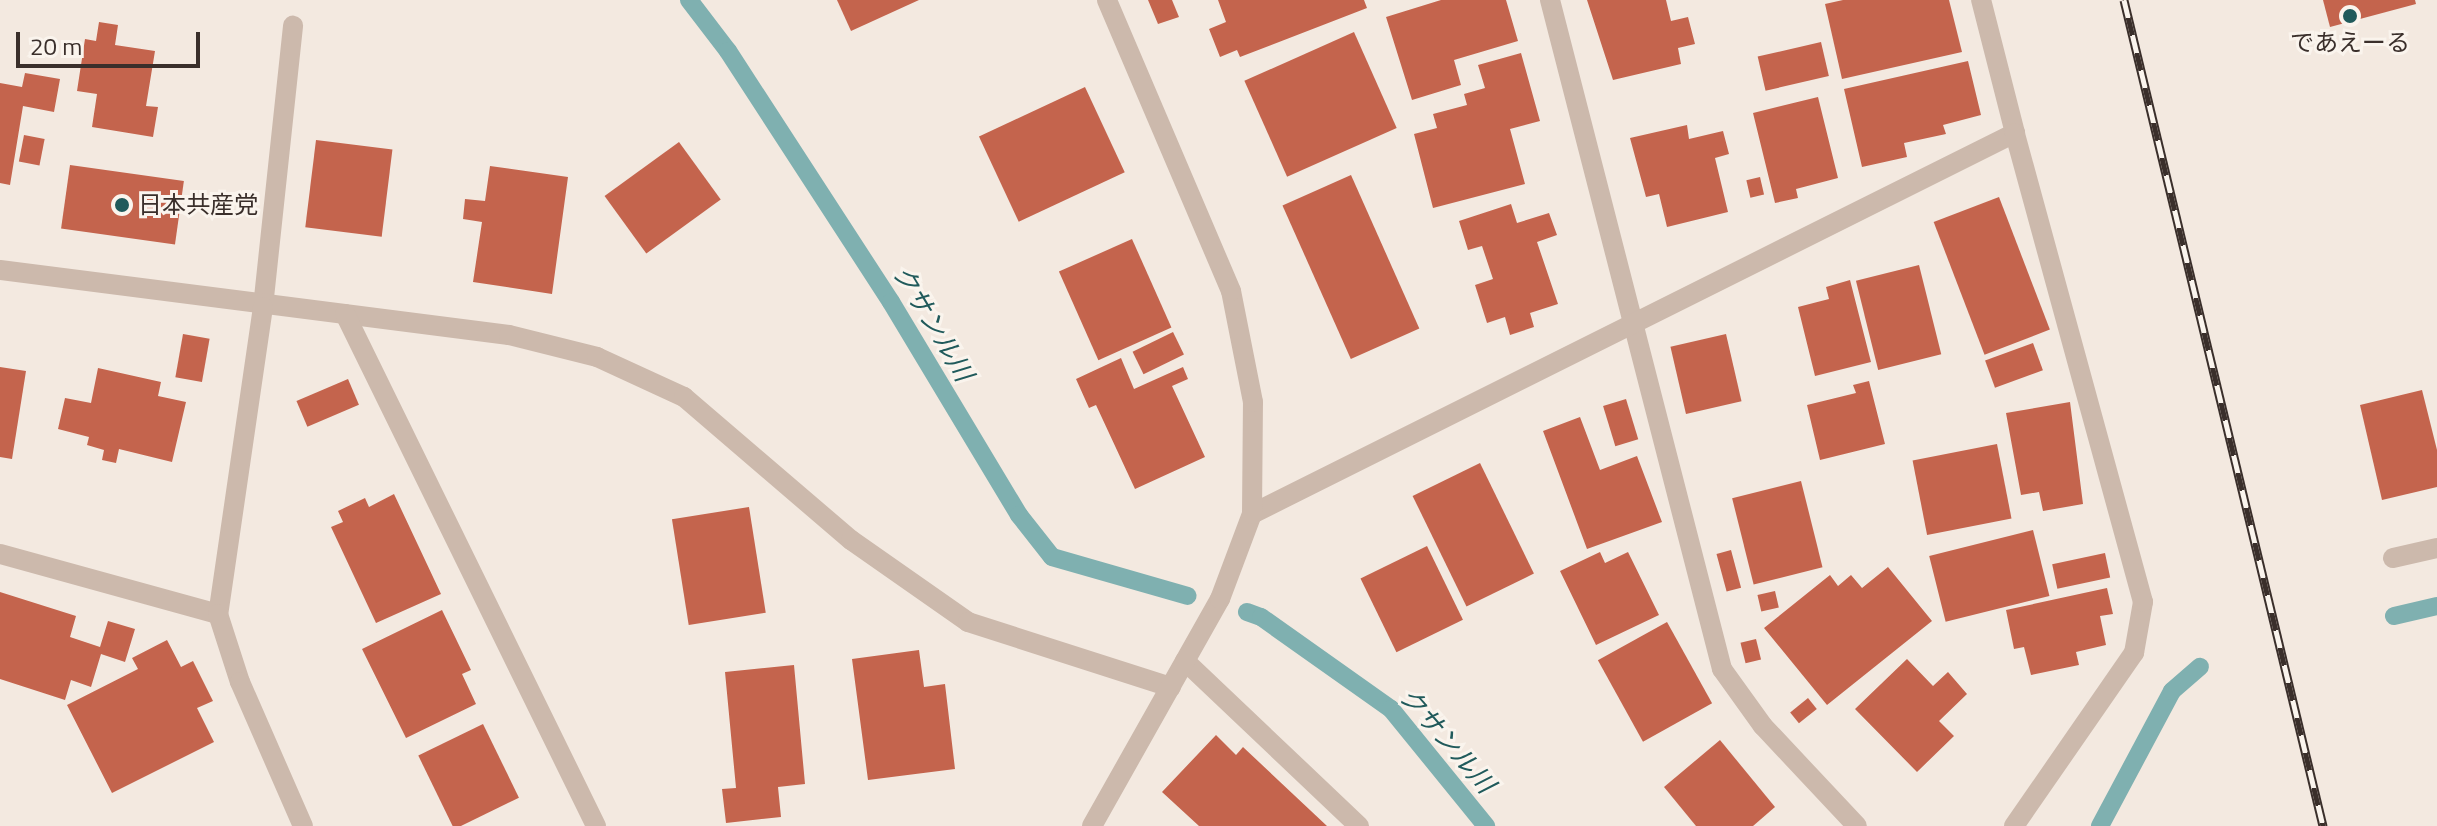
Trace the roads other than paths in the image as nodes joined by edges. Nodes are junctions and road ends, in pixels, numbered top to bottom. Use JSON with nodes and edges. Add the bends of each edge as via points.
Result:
{"nodes":[{"id":1,"x":1107,"y":0,"type":"edge"},
{"id":2,"x":1550,"y":0,"type":"edge"},
{"id":3,"x":1981,"y":0,"type":"edge"},
{"id":4,"x":293,"y":26,"type":"dead end"},
{"id":5,"x":2015,"y":133,"type":"junction"},
{"id":6,"x":0,"y":270,"type":"edge"},
{"id":7,"x":263,"y":307,"type":"junction"},
{"id":8,"x":345,"y":314,"type":"junction"},
{"id":9,"x":1631,"y":326,"type":"junction"},
{"id":10,"x":1252,"y":514,"type":"junction"},
{"id":11,"x":2437,"y":548,"type":"edge"},
{"id":12,"x":0,"y":554,"type":"edge"},
{"id":13,"x":2393,"y":558,"type":"dead end"},
{"id":14,"x":218,"y":614,"type":"junction"},
{"id":15,"x":1185,"y":661,"type":"junction"},
{"id":16,"x":1171,"y":687,"type":"junction"},
{"id":17,"x":303,"y":826,"type":"edge"},
{"id":18,"x":596,"y":826,"type":"edge"},
{"id":19,"x":1092,"y":826,"type":"edge"},
{"id":20,"x":1359,"y":826,"type":"edge"},
{"id":21,"x":1857,"y":826,"type":"edge"},
{"id":22,"x":2014,"y":826,"type":"edge"}],
"edges":[{"from":1,"to":10,"type":"street","via":[[1231,291],[1253,402]]},
{"from":2,"to":9,"type":"street"},
{"from":3,"to":5,"type":"street"},
{"from":4,"to":7,"type":"street"},
{"from":5,"to":9,"type":"street"},
{"from":5,"to":22,"type":"street","via":[[2143,602],[2134,653]]},
{"from":6,"to":7,"type":"street"},
{"from":7,"to":8,"type":"street"},
{"from":7,"to":14,"type":"street"},
{"from":8,"to":16,"type":"street","via":[[509,335],[597,357],[684,397],[851,540],[968,622]]},
{"from":8,"to":18,"type":"street"},
{"from":9,"to":10,"type":"street"},
{"from":9,"to":21,"type":"street","via":[[1722,669],[1763,726]]},
{"from":10,"to":15,"type":"street","via":[[1220,599]]},
{"from":11,"to":13,"type":"street"},
{"from":12,"to":14,"type":"street"},
{"from":14,"to":17,"type":"street","via":[[240,682]]},
{"from":15,"to":16,"type":"street"},
{"from":15,"to":20,"type":"street"},
{"from":16,"to":19,"type":"street"}]}
